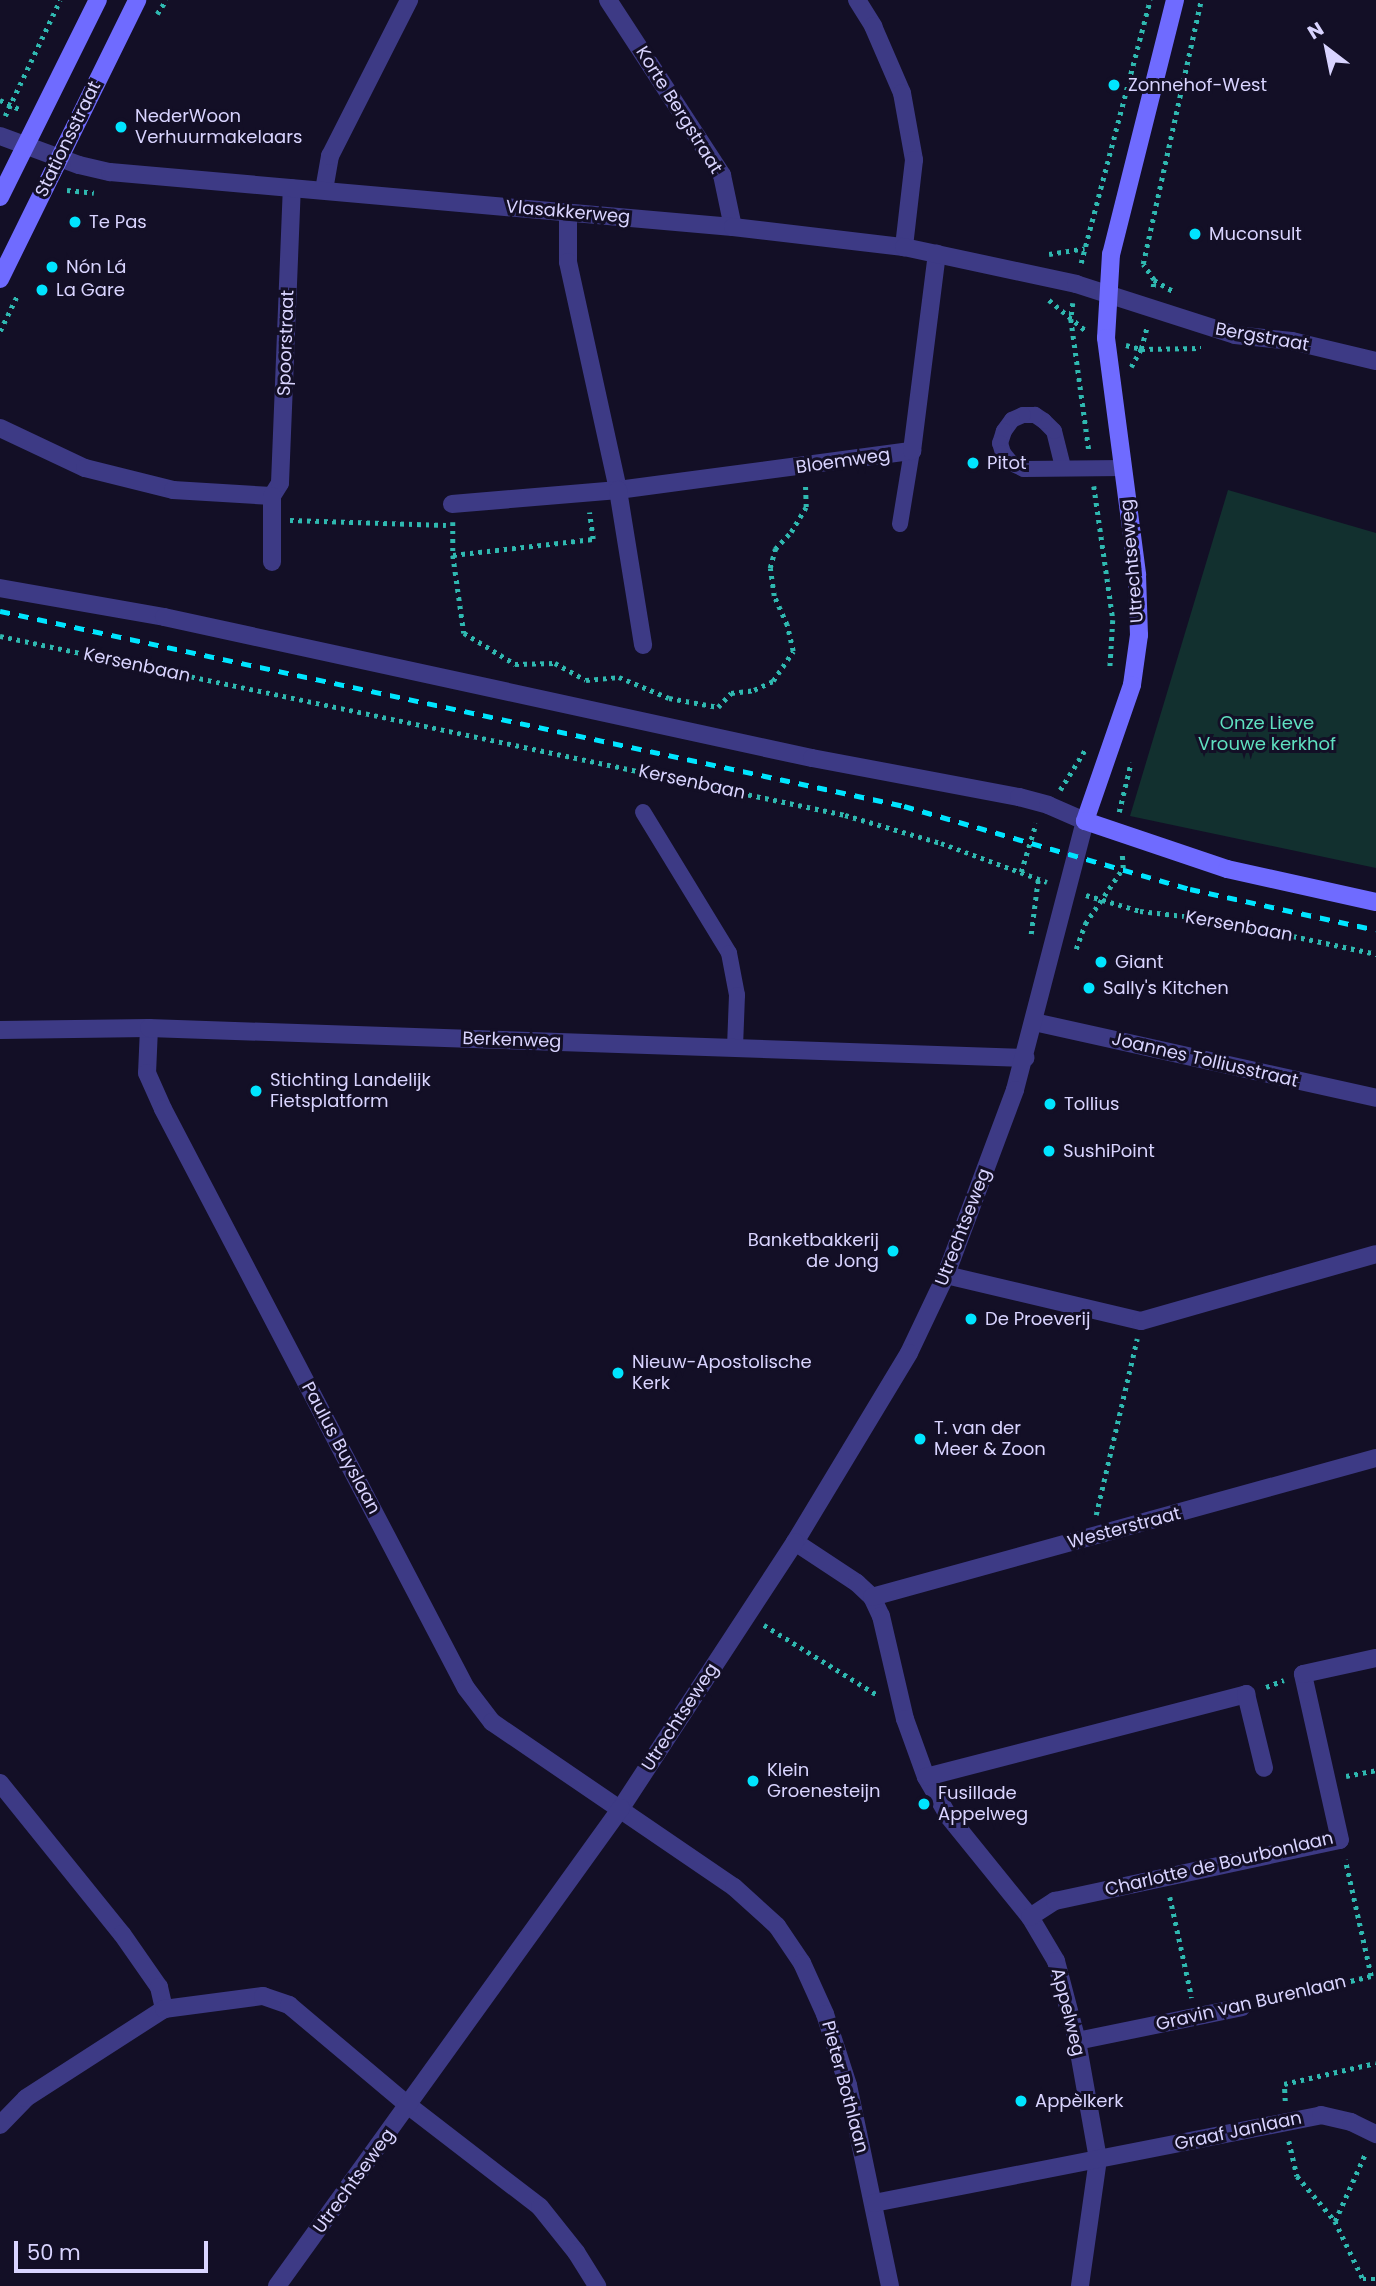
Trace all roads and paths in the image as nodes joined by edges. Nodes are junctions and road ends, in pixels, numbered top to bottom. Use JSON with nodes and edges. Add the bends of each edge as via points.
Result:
{"nodes":[{"id":1,"x":60,"y":0,"type":"edge"},
{"id":2,"x":98,"y":0,"type":"edge"},
{"id":3,"x":137,"y":0,"type":"edge"},
{"id":4,"x":409,"y":0,"type":"edge"},
{"id":5,"x":608,"y":0,"type":"edge"},
{"id":6,"x":856,"y":0,"type":"edge"},
{"id":7,"x":1150,"y":0,"type":"edge"},
{"id":8,"x":1175,"y":0,"type":"edge"},
{"id":9,"x":0,"y":100,"type":"edge"},
{"id":10,"x":0,"y":136,"type":"edge"},
{"id":11,"x":25,"y":146,"type":"junction"},
{"id":12,"x":59,"y":158,"type":"junction"},
{"id":13,"x":292,"y":188,"type":"junction"},
{"id":14,"x":324,"y":190,"type":"junction"},
{"id":15,"x":0,"y":197,"type":"edge"},
{"id":16,"x":568,"y":212,"type":"junction"},
{"id":17,"x":733,"y":227,"type":"junction"},
{"id":18,"x":904,"y":247,"type":"junction"},
{"id":19,"x":937,"y":254,"type":"junction"},
{"id":20,"x":0,"y":279,"type":"edge"},
{"id":21,"x":1076,"y":284,"type":"junction"},
{"id":22,"x":1110,"y":295,"type":"junction"},
{"id":23,"x":1376,"y":361,"type":"edge"},
{"id":24,"x":0,"y":428,"type":"edge"},
{"id":25,"x":912,"y":451,"type":"junction"},
{"id":26,"x":1063,"y":467,"type":"dead end"},
{"id":27,"x":1092,"y":467,"type":"junction"},
{"id":28,"x":1123,"y":468,"type":"junction"},
{"id":29,"x":618,"y":490,"type":"junction"},
{"id":30,"x":272,"y":496,"type":"junction"},
{"id":31,"x":452,"y":504,"type":"dead end"},
{"id":32,"x":589,"y":515,"type":"dead end"},
{"id":33,"x":272,"y":519,"type":"junction"},
{"id":34,"x":901,"y":524,"type":"dead end"},
{"id":35,"x":453,"y":525,"type":"dead end"},
{"id":36,"x":453,"y":555,"type":"dead end"},
{"id":37,"x":272,"y":562,"type":"dead end"},
{"id":38,"x":0,"y":588,"type":"edge"},
{"id":39,"x":0,"y":636,"type":"edge"},
{"id":40,"x":643,"y":645,"type":"dead end"},
{"id":41,"x":1110,"y":677,"type":"dead end"},
{"id":42,"x":1089,"y":742,"type":"dead end"},
{"id":43,"x":1048,"y":805,"type":"junction"},
{"id":44,"x":643,"y":812,"type":"dead end"},
{"id":45,"x":1085,"y":821,"type":"junction"},
{"id":46,"x":1021,"y":872,"type":"junction"},
{"id":47,"x":1066,"y":890,"type":"junction"},
{"id":48,"x":1376,"y":902,"type":"edge"},
{"id":49,"x":1376,"y":954,"type":"edge"},
{"id":50,"x":1034,"y":1022,"type":"junction"},
{"id":51,"x":149,"y":1028,"type":"junction"},
{"id":52,"x":0,"y":1030,"type":"edge"},
{"id":53,"x":735,"y":1048,"type":"junction"},
{"id":54,"x":1024,"y":1058,"type":"junction"},
{"id":55,"x":1376,"y":1098,"type":"edge"},
{"id":56,"x":1376,"y":1254,"type":"edge"},
{"id":57,"x":946,"y":1275,"type":"junction"},
{"id":58,"x":1141,"y":1321,"type":"junction"},
{"id":59,"x":1376,"y":1458,"type":"edge"},
{"id":60,"x":1091,"y":1538,"type":"junction"},
{"id":61,"x":795,"y":1542,"type":"junction"},
{"id":62,"x":872,"y":1597,"type":"junction"},
{"id":63,"x":747,"y":1615,"type":"junction"},
{"id":64,"x":1376,"y":1658,"type":"edge"},
{"id":65,"x":1303,"y":1674,"type":"junction"},
{"id":66,"x":1246,"y":1694,"type":"junction"},
{"id":67,"x":904,"y":1712,"type":"junction"},
{"id":68,"x":1264,"y":1768,"type":"dead end"},
{"id":69,"x":1376,"y":1770,"type":"edge"},
{"id":70,"x":926,"y":1777,"type":"junction"},
{"id":71,"x":1327,"y":1780,"type":"junction"},
{"id":72,"x":0,"y":1783,"type":"edge"},
{"id":73,"x":621,"y":1808,"type":"junction"},
{"id":74,"x":1340,"y":1840,"type":"junction"},
{"id":75,"x":1166,"y":1877,"type":"junction"},
{"id":76,"x":1030,"y":1917,"type":"junction"},
{"id":77,"x":1242,"y":2007,"type":"joint"},
{"id":78,"x":164,"y":2008,"type":"junction"},
{"id":79,"x":1196,"y":2016,"type":"junction"},
{"id":80,"x":1077,"y":2041,"type":"junction"},
{"id":81,"x":1376,"y":2063,"type":"edge"},
{"id":82,"x":409,"y":2106,"type":"junction"},
{"id":83,"x":1285,"y":2120,"type":"junction"},
{"id":84,"x":0,"y":2125,"type":"edge"},
{"id":85,"x":1375,"y":2134,"type":"edge"},
{"id":86,"x":1098,"y":2159,"type":"junction"},
{"id":87,"x":874,"y":2203,"type":"junction"},
{"id":88,"x":1335,"y":2221,"type":"junction"},
{"id":89,"x":1376,"y":2279,"type":"edge"},
{"id":90,"x":277,"y":2286,"type":"edge"},
{"id":91,"x":597,"y":2286,"type":"edge"},
{"id":92,"x":890,"y":2286,"type":"edge"},
{"id":93,"x":1080,"y":2286,"type":"edge"}],
"edges":[{"from":1,"to":9,"type":"path","via":[[10,104]]},
{"from":2,"to":11,"type":"main road","name":"Stationsstraat"},
{"from":3,"to":12,"type":"main road","name":"Stationsstraat"},
{"from":4,"to":14,"type":"street","via":[[330,156]]},
{"from":5,"to":17,"type":"street","name":"Korte Bergstraat","via":[[722,175]]},
{"from":6,"to":18,"type":"street","via":[[873,26],[902,93],[914,160]]},
{"from":7,"to":21,"type":"path","name":"Utrechtseweg"},
{"from":8,"to":22,"type":"main road","name":"Utrechtseweg","via":[[1111,254]]},
{"from":10,"to":11,"type":"street","name":"Vlasakkerweg"},
{"from":11,"to":12,"type":"street","name":"Vlasakkerweg"},
{"from":11,"to":15,"type":"main road","name":"Stationsstraat"},
{"from":12,"to":13,"type":"street","name":"Vlasakkerweg","via":[[110,172]]},
{"from":12,"to":20,"type":"main road","name":"Stationsstraat"},
{"from":13,"to":14,"type":"street","name":"Vlasakkerweg"},
{"from":13,"to":30,"type":"street","name":"Spoorstraat","via":[[280,483]]},
{"from":14,"to":16,"type":"street","name":"Vlasakkerweg"},
{"from":16,"to":17,"type":"street","name":"Vlasakkerweg"},
{"from":16,"to":29,"type":"street","via":[[568,262]]},
{"from":17,"to":18,"type":"street","name":"Vlasakkerweg"},
{"from":18,"to":19,"type":"street","name":"Vlasakkerweg"},
{"from":19,"to":21,"type":"street","name":"Vlasakkerweg"},
{"from":19,"to":25,"type":"street","name":"Bloemweg"},
{"from":21,"to":22,"type":"street","name":"Vlasakkerweg"},
{"from":21,"to":27,"type":"path","name":"Utrechtseweg","via":[[1071,319]]},
{"from":22,"to":23,"type":"street","name":"Bergstraat","via":[[1235,335],[1293,341]]},
{"from":22,"to":28,"type":"main road","name":"Utrechtseweg","via":[[1106,338]]},
{"from":24,"to":30,"type":"street","via":[[85,468],[173,490]]},
{"from":25,"to":29,"type":"street","name":"Bloemweg"},
{"from":25,"to":34,"type":"lane"},
{"from":26,"to":27,"type":"lane"},
{"from":27,"to":28,"type":"lane"},
{"from":27,"to":41,"type":"path","name":"Utrechtseweg","via":[[1113,620]]},
{"from":28,"to":45,"type":"main road","name":"Utrechtseweg","via":[[1137,575],[1139,635],[1132,685]]},
{"from":29,"to":31,"type":"street","name":"Bloemweg"},
{"from":29,"to":40,"type":"street"},
{"from":30,"to":33,"type":"street","name":"Spoorstraat"},
{"from":32,"to":36,"type":"path","via":[[593,539]]},
{"from":33,"to":35,"type":"path"},
{"from":33,"to":37,"type":"street","name":"Spoorstraat"},
{"from":38,"to":43,"type":"street","via":[[164,617]]},
{"from":39,"to":46,"type":"path","name":"Kersenbaan","via":[[845,816]]},
{"from":42,"to":43,"type":"path"},
{"from":43,"to":45,"type":"street"},
{"from":43,"to":46,"type":"path","via":[[1034,826]]},
{"from":44,"to":53,"type":"lane","via":[[729,953],[737,995]]},
{"from":45,"to":47,"type":"street","name":"Utrechtseweg"},
{"from":45,"to":48,"type":"main road","via":[[1227,869]]},
{"from":46,"to":47,"type":"path","name":"Kersenbaan"},
{"from":47,"to":49,"type":"path","name":"Kersenbaan","via":[[1140,911],[1218,920]]},
{"from":47,"to":50,"type":"street","name":"Utrechtseweg"},
{"from":50,"to":54,"type":"street","name":"Utrechtseweg"},
{"from":50,"to":55,"type":"street","name":"Joannes Tolliusstraat"},
{"from":51,"to":52,"type":"street","name":"Berkenweg"},
{"from":51,"to":53,"type":"street","name":"Berkenweg"},
{"from":51,"to":73,"type":"street","name":"Paulus Buyslaan","via":[[146,1073],[163,1109],[467,1688],[492,1722]]},
{"from":53,"to":54,"type":"street","name":"Berkenweg"},
{"from":54,"to":57,"type":"street","name":"Utrechtseweg"},
{"from":56,"to":58,"type":"street"},
{"from":57,"to":58,"type":"street"},
{"from":57,"to":61,"type":"street","name":"Utrechtseweg","via":[[909,1353]]},
{"from":58,"to":60,"type":"path"},
{"from":59,"to":60,"type":"street","name":"Westerstraat"},
{"from":60,"to":62,"type":"street","name":"Westerstraat"},
{"from":61,"to":62,"type":"street"},
{"from":61,"to":63,"type":"street","name":"Utrechtseweg"},
{"from":62,"to":67,"type":"street","name":"Appelweg","via":[[881,1616]]},
{"from":63,"to":67,"type":"path"},
{"from":63,"to":73,"type":"street","name":"Utrechtseweg"},
{"from":64,"to":65,"type":"street"},
{"from":65,"to":66,"type":"path"},
{"from":65,"to":71,"type":"street","name":"Charlotte de Bourbonlaan"},
{"from":66,"to":68,"type":"street"},
{"from":66,"to":70,"type":"street"},
{"from":67,"to":70,"type":"street","name":"Appelweg"},
{"from":69,"to":71,"type":"path"},
{"from":70,"to":76,"type":"street","name":"Appelweg","via":[[949,1817]]},
{"from":71,"to":74,"type":"street","name":"Charlotte de Bourbonlaan"},
{"from":72,"to":78,"type":"street","via":[[122,1934],[159,1987]]},
{"from":73,"to":82,"type":"street","name":"Utrechtseweg"},
{"from":73,"to":87,"type":"street","name":"Pieter Bothlaan","via":[[734,1887],[777,1926],[802,1963],[825,2014],[848,2085]]},
{"from":74,"to":75,"type":"street","name":"Charlotte de Bourbonlaan"},
{"from":74,"to":77,"type":"path","name":"Gravin van Burenlaan","via":[[1371,1976]]},
{"from":75,"to":76,"type":"street","name":"Charlotte de Bourbonlaan","via":[[1055,1901]]},
{"from":75,"to":79,"type":"path"},
{"from":76,"to":80,"type":"street","name":"Appelweg","via":[[1056,1961]]},
{"from":77,"to":79,"type":"street","name":"Gravin van Burenlaan"},
{"from":78,"to":82,"type":"street","via":[[263,1996],[289,2005]]},
{"from":78,"to":84,"type":"street","via":[[26,2098]]},
{"from":79,"to":80,"type":"street","name":"Gravin van Burenlaan"},
{"from":80,"to":86,"type":"street","name":"Appelweg"},
{"from":81,"to":83,"type":"path","via":[[1284,2084]]},
{"from":82,"to":90,"type":"street","name":"Utrechtseweg"},
{"from":82,"to":91,"type":"street","via":[[540,2207]]},
{"from":83,"to":85,"type":"street","name":"Graaf Janlaan","via":[[1321,2115]]},
{"from":83,"to":86,"type":"street","name":"Graaf Janlaan"},
{"from":83,"to":88,"type":"path","via":[[1297,2176]]},
{"from":85,"to":88,"type":"path"},
{"from":86,"to":87,"type":"street","name":"Graaf Janlaan"},
{"from":86,"to":93,"type":"street","name":"Appelweg"},
{"from":87,"to":92,"type":"street","name":"Pieter Bothlaan"},
{"from":88,"to":89,"type":"path","via":[[1363,2279]]}]}
